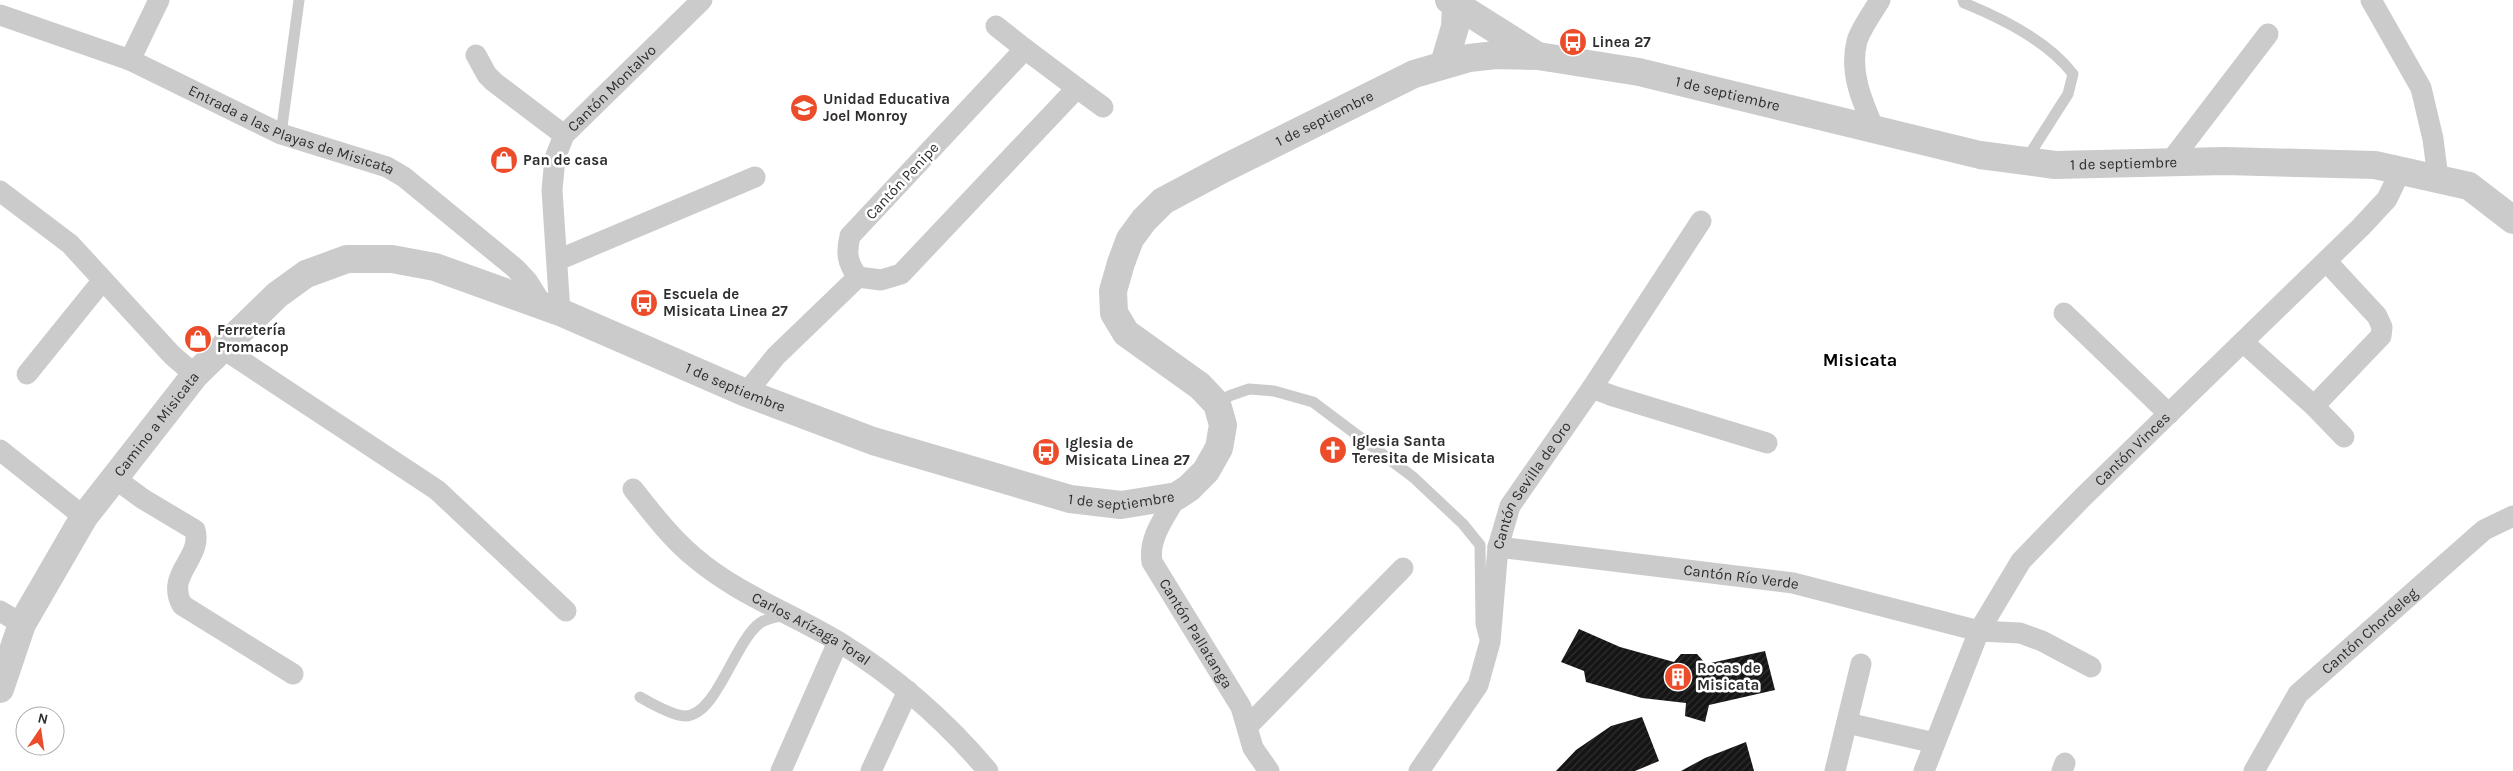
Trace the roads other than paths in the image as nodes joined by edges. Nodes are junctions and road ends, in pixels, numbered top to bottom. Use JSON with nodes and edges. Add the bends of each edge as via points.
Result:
{"nodes":[{"id":1,"x":159,"y":0,"type":"edge"},
{"id":2,"x":299,"y":0,"type":"edge"},
{"id":3,"x":702,"y":0,"type":"edge"},
{"id":4,"x":1880,"y":0,"type":"edge"},
{"id":5,"x":1963,"y":0,"type":"edge"},
{"id":6,"x":2371,"y":0,"type":"edge"},
{"id":7,"x":1452,"y":2,"type":"edge"},
{"id":8,"x":0,"y":15,"type":"edge"},
{"id":9,"x":996,"y":26,"type":"dead end"},
{"id":10,"x":2268,"y":34,"type":"dead end"},
{"id":11,"x":1025,"y":49,"type":"junction"},
{"id":12,"x":476,"y":55,"type":"dead end"},
{"id":13,"x":1538,"y":56,"type":"junction"},
{"id":14,"x":130,"y":60,"type":"junction"},
{"id":15,"x":1444,"y":64,"type":"junction"},
{"id":16,"x":1076,"y":88,"type":"junction"},
{"id":17,"x":1103,"y":106,"type":"dead end"},
{"id":18,"x":1874,"y":129,"type":"junction"},
{"id":19,"x":281,"y":134,"type":"junction"},
{"id":20,"x":564,"y":135,"type":"junction"},
{"id":21,"x":2025,"y":161,"type":"junction"},
{"id":22,"x":2170,"y":162,"type":"junction"},
{"id":23,"x":2401,"y":170,"type":"junction"},
{"id":24,"x":755,"y":177,"type":"dead end"},
{"id":25,"x":2438,"y":178,"type":"junction"},
{"id":26,"x":3,"y":199,"type":"edge"},
{"id":27,"x":2513,"y":220,"type":"edge"},
{"id":28,"x":1701,"y":221,"type":"dead end"},
{"id":29,"x":558,"y":260,"type":"junction"},
{"id":30,"x":2327,"y":262,"type":"junction"},
{"id":31,"x":858,"y":277,"type":"junction"},
{"id":32,"x":103,"y":280,"type":"junction"},
{"id":33,"x":552,"y":309,"type":"junction"},
{"id":34,"x":2064,"y":313,"type":"dead end"},
{"id":35,"x":2243,"y":342,"type":"junction"},
{"id":36,"x":222,"y":348,"type":"junction"},
{"id":37,"x":27,"y":374,"type":"dead end"},
{"id":38,"x":195,"y":375,"type":"junction"},
{"id":39,"x":1592,"y":388,"type":"junction"},
{"id":40,"x":746,"y":393,"type":"junction"},
{"id":41,"x":1218,"y":404,"type":"junction"},
{"id":42,"x":2314,"y":406,"type":"junction"},
{"id":43,"x":2169,"y":414,"type":"junction"},
{"id":44,"x":2344,"y":437,"type":"dead end"},
{"id":45,"x":1768,"y":442,"type":"dead end"},
{"id":46,"x":0,"y":450,"type":"edge"},
{"id":47,"x":113,"y":477,"type":"junction"},
{"id":48,"x":633,"y":489,"type":"dead end"},
{"id":49,"x":1177,"y":496,"type":"junction"},
{"id":50,"x":2513,"y":516,"type":"edge"},
{"id":51,"x":84,"y":517,"type":"junction"},
{"id":52,"x":1498,"y":547,"type":"junction"},
{"id":53,"x":1403,"y":568,"type":"dead end"},
{"id":54,"x":566,"y":610,"type":"dead end"},
{"id":55,"x":787,"y":615,"type":"junction"},
{"id":56,"x":11,"y":617,"type":"edge"},
{"id":57,"x":1979,"y":631,"type":"junction"},
{"id":58,"x":838,"y":642,"type":"junction"},
{"id":59,"x":1490,"y":642,"type":"junction"},
{"id":60,"x":1861,"y":664,"type":"dead end"},
{"id":61,"x":2091,"y":668,"type":"dead end"},
{"id":62,"x":293,"y":674,"type":"dead end"},
{"id":63,"x":0,"y":689,"type":"edge"},
{"id":64,"x":908,"y":691,"type":"junction"},
{"id":65,"x":640,"y":697,"type":"dead end"},
{"id":66,"x":1847,"y":723,"type":"junction"},
{"id":67,"x":1248,"y":726,"type":"junction"},
{"id":68,"x":1934,"y":743,"type":"junction"},
{"id":69,"x":983,"y":769,"type":"edge"},
{"id":70,"x":781,"y":771,"type":"edge"},
{"id":71,"x":871,"y":771,"type":"edge"},
{"id":72,"x":1269,"y":771,"type":"edge"},
{"id":73,"x":1419,"y":771,"type":"edge"},
{"id":74,"x":1835,"y":771,"type":"edge"},
{"id":75,"x":1924,"y":771,"type":"edge"},
{"id":76,"x":2254,"y":771,"type":"edge"}],
"edges":[{"from":1,"to":14,"type":"street"},
{"from":2,"to":19,"type":"lane"},
{"from":3,"to":20,"type":"street","name":"Cantón Montalvo"},
{"from":4,"to":18,"type":"street","via":[[1857,40],[1854,69],[1861,101]]},
{"from":5,"to":21,"type":"lane","via":[[2019,30],[2063,62],[2073,74],[2068,94]]},
{"from":6,"to":25,"type":"street","via":[[2422,88],[2434,139]]},
{"from":7,"to":13,"type":"street"},
{"from":7,"to":15,"type":"street","via":[[1455,27]]},
{"from":8,"to":14,"type":"street","name":"Entrada a las Playas de Misicata"},
{"from":9,"to":11,"type":"street"},
{"from":10,"to":22,"type":"street"},
{"from":11,"to":16,"type":"street"},
{"from":11,"to":31,"type":"street","name":"Cantón Penipe","via":[[850,236],[846,251],[849,266]]},
{"from":12,"to":20,"type":"street","via":[[494,82]]},
{"from":13,"to":15,"type":"street","name":"1 de septiembre","via":[[1496,55]]},
{"from":13,"to":18,"type":"street","name":"1 de septiembre","via":[[1639,72]]},
{"from":14,"to":19,"type":"street","name":"Entrada a las Playas de Misicata"},
{"from":15,"to":41,"type":"street","name":"1 de septiembre","via":[[1414,74],[1164,201],[1130,239],[1113,291],[1114,313],[1126,334],[1200,386]]},
{"from":16,"to":17,"type":"street"},
{"from":16,"to":31,"type":"street","via":[[901,274],[881,280]]},
{"from":18,"to":21,"type":"street","name":"1 de septiembre","via":[[1980,155]]},
{"from":19,"to":33,"type":"street","name":"Entrada a las Playas de Misicata","via":[[387,167],[404,177],[515,268]]},
{"from":20,"to":29,"type":"street","name":"Cantón Montalvo","via":[[555,158],[552,190]]},
{"from":21,"to":22,"type":"street","name":"1 de septiembre","via":[[2055,165]]},
{"from":22,"to":23,"type":"street","name":"1 de septiembre","via":[[2356,165]]},
{"from":23,"to":25,"type":"street","name":"1 de septiembre"},
{"from":23,"to":30,"type":"street","name":"Cantón Vinces","via":[[2386,199]]},
{"from":24,"to":29,"type":"street"},
{"from":25,"to":27,"type":"street","name":"1 de septiembre","via":[[2469,186]]},
{"from":26,"to":32,"type":"street","via":[[70,244]]},
{"from":28,"to":39,"type":"street","name":"Cantón Sevilla de Oro"},
{"from":29,"to":33,"type":"street","name":"Cantón Montalvo"},
{"from":30,"to":35,"type":"street","name":"Cantón Vinces"},
{"from":30,"to":42,"type":"street","via":[[2377,316],[2382,327],[2381,336]]},
{"from":31,"to":40,"type":"street","via":[[776,356]]},
{"from":32,"to":37,"type":"street"},
{"from":32,"to":38,"type":"street","via":[[172,355]]},
{"from":33,"to":36,"type":"street","name":"Camino a Misicata","via":[[462,275],[412,261],[347,259],[306,274],[277,295]]},
{"from":33,"to":40,"type":"street","name":"1 de septiembre"},
{"from":34,"to":43,"type":"street"},
{"from":35,"to":42,"type":"street"},
{"from":35,"to":43,"type":"street","name":"Cantón Vinces"},
{"from":36,"to":38,"type":"street","name":"Camino a Misicata"},
{"from":36,"to":54,"type":"street","via":[[437,490]]},
{"from":38,"to":47,"type":"street","name":"Camino a Misicata"},
{"from":39,"to":45,"type":"street"},
{"from":39,"to":52,"type":"street","name":"Cantón Sevilla de Oro","via":[[1510,506]]},
{"from":40,"to":49,"type":"street","name":"1 de septiembre","via":[[873,441],[1070,499],[1121,505]]},
{"from":41,"to":49,"type":"street","name":"1 de septiembre","via":[[1223,425],[1219,448],[1206,471]]},
{"from":41,"to":59,"type":"lane","via":[[1249,389],[1274,391],[1313,402],[1413,477],[1463,524],[1480,545],[1481,624],[1484,636]]},
{"from":42,"to":44,"type":"street"},
{"from":43,"to":57,"type":"street","name":"Cantón Vinces","via":[[2021,561]]},
{"from":46,"to":51,"type":"street"},
{"from":47,"to":51,"type":"street","name":"Camino a Misicata"},
{"from":47,"to":62,"type":"street","via":[[194,530],[194,547],[176,586],[182,605]]},
{"from":48,"to":55,"type":"street","name":"Carlos Arízaga Toral","via":[[669,534],[695,558]]},
{"from":49,"to":67,"type":"street","name":"Cantón Pallatanga","via":[[1155,535],[1150,549],[1152,562],[1240,707]]},
{"from":50,"to":76,"type":"street","name":"Cantón Chordeleg","via":[[2484,530],[2298,694]]},
{"from":51,"to":56,"type":"street","name":"Camino a Misicata"},
{"from":52,"to":57,"type":"street","name":"Cantón Río Verde","via":[[1793,583]]},
{"from":52,"to":59,"type":"street","name":"Cantón Sevilla de Oro"},
{"from":53,"to":67,"type":"street"},
{"from":55,"to":58,"type":"street","name":"Carlos Arízaga Toral"},
{"from":55,"to":65,"type":"lane","via":[[760,623],[748,635],[711,698],[698,713],[684,716]]},
{"from":56,"to":63,"type":"street","name":"Camino a Misicata"},
{"from":57,"to":61,"type":"street","name":"Cantón Río Verde","via":[[2020,633],[2042,641]]},
{"from":57,"to":68,"type":"street","name":"Cantón Vinces"},
{"from":58,"to":64,"type":"street","name":"Carlos Arízaga Toral"},
{"from":58,"to":70,"type":"street"},
{"from":59,"to":73,"type":"street","name":"Cantón Sevilla de Oro","via":[[1478,684]]},
{"from":60,"to":66,"type":"street"},
{"from":64,"to":69,"type":"street","name":"Carlos Arízaga Toral"},
{"from":64,"to":71,"type":"street"},
{"from":66,"to":68,"type":"street"},
{"from":66,"to":74,"type":"street"},
{"from":67,"to":72,"type":"street","name":"Cantón Pallatanga","via":[[1253,748]]},
{"from":68,"to":75,"type":"street","name":"Cantón Vinces"}]}
